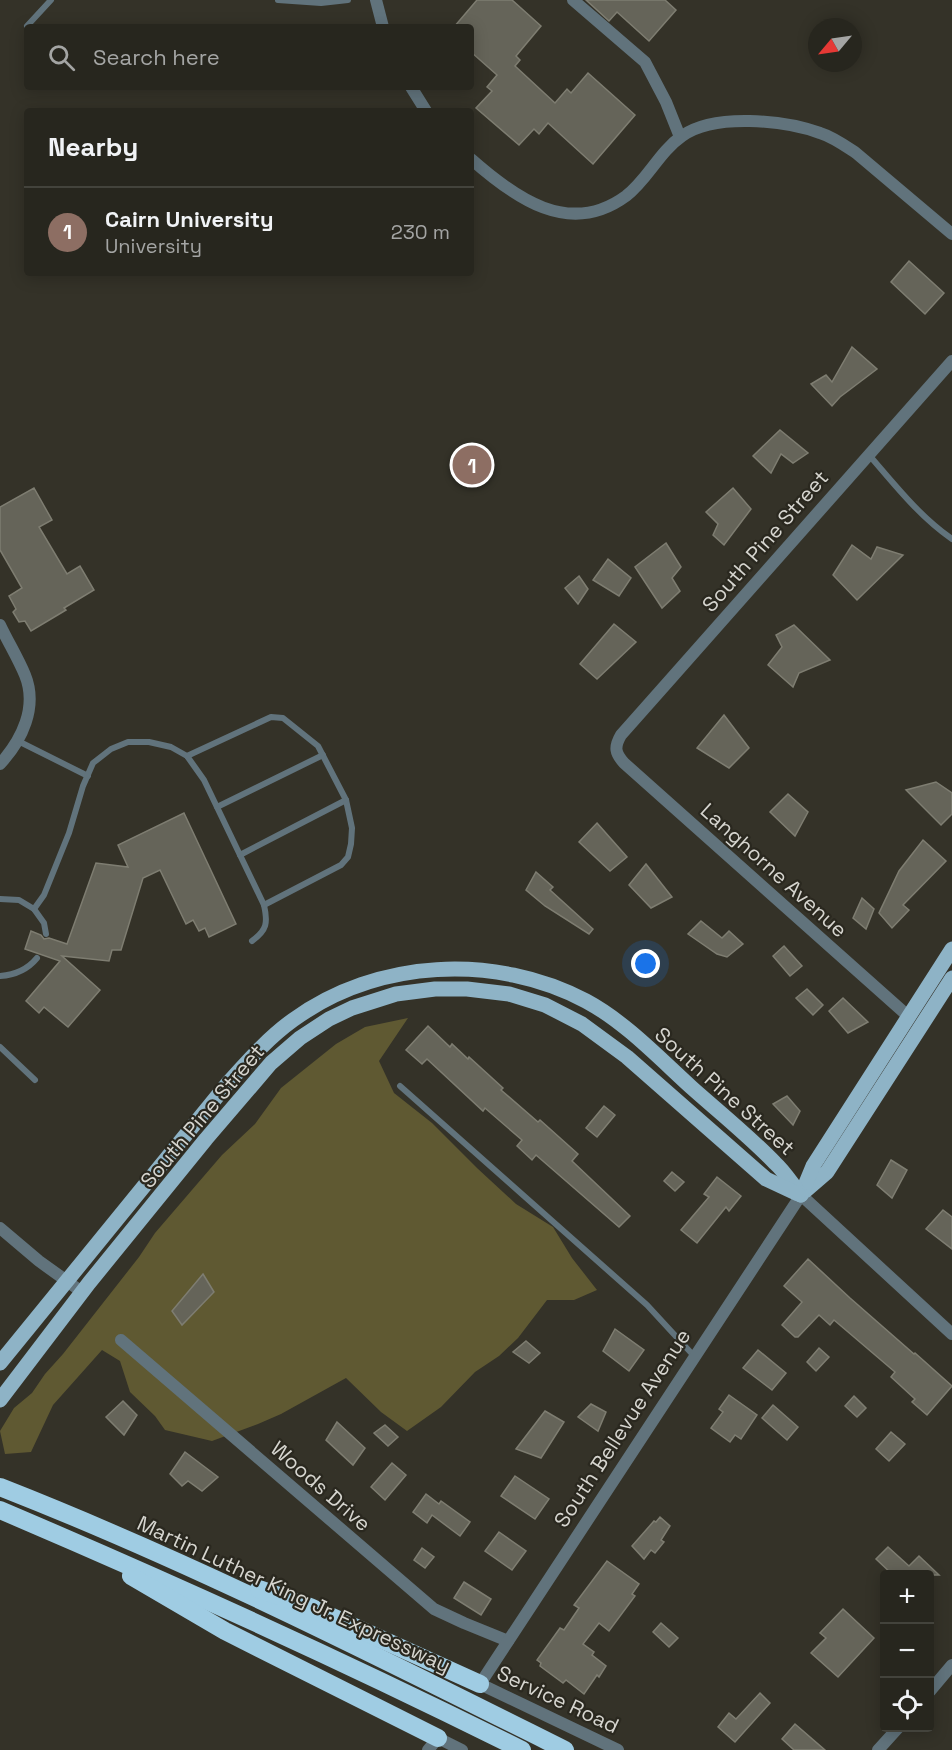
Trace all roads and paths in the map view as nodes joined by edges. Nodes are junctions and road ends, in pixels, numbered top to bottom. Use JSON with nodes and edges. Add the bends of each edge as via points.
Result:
{"nodes":[{"id":1,"x":51,"y":0,"type":"edge"},
{"id":2,"x":278,"y":0,"type":"edge"},
{"id":3,"x":348,"y":0,"type":"edge"},
{"id":4,"x":376,"y":0,"type":"edge"},
{"id":5,"x":573,"y":0,"type":"edge"},
{"id":6,"x":29,"y":24,"type":"edge"},
{"id":7,"x":382,"y":24,"type":"edge"},
{"id":8,"x":413,"y":90,"type":"edge"},
{"id":9,"x":424,"y":108,"type":"edge"},
{"id":10,"x":680,"y":137,"type":"junction"},
{"id":11,"x":474,"y":162,"type":"edge"},
{"id":12,"x":952,"y":234,"type":"edge"},
{"id":13,"x":952,"y":361,"type":"edge"},
{"id":14,"x":869,"y":455,"type":"junction"},
{"id":15,"x":952,"y":539,"type":"edge"},
{"id":16,"x":1,"y":628,"type":"edge"},
{"id":17,"x":18,"y":741,"type":"junction"},
{"id":18,"x":616,"y":751,"type":"joint"},
{"id":19,"x":323,"y":755,"type":"junction"},
{"id":20,"x":187,"y":756,"type":"junction"},
{"id":21,"x":0,"y":764,"type":"edge"},
{"id":22,"x":88,"y":776,"type":"junction"},
{"id":23,"x":346,"y":800,"type":"junction"},
{"id":24,"x":217,"y":807,"type":"junction"},
{"id":25,"x":240,"y":855,"type":"junction"},
{"id":26,"x":0,"y":899,"type":"edge"},
{"id":27,"x":264,"y":905,"type":"junction"},
{"id":28,"x":34,"y":909,"type":"junction"},
{"id":29,"x":46,"y":934,"type":"dead end"},
{"id":30,"x":252,"y":941,"type":"dead end"},
{"id":31,"x":952,"y":949,"type":"edge"},
{"id":32,"x":37,"y":957,"type":"dead end"},
{"id":33,"x":0,"y":975,"type":"edge"},
{"id":34,"x":952,"y":978,"type":"edge"},
{"id":35,"x":908,"y":1016,"type":"junction"},
{"id":36,"x":0,"y":1047,"type":"edge"},
{"id":37,"x":35,"y":1080,"type":"dead end"},
{"id":38,"x":399,"y":1086,"type":"dead end"},
{"id":39,"x":801,"y":1195,"type":"junction"},
{"id":40,"x":0,"y":1228,"type":"edge"},
{"id":41,"x":68,"y":1282,"type":"junction"},
{"id":42,"x":82,"y":1292,"type":"junction"},
{"id":43,"x":952,"y":1334,"type":"edge"},
{"id":44,"x":121,"y":1340,"type":"dead end"},
{"id":45,"x":694,"y":1356,"type":"junction"},
{"id":46,"x":0,"y":1363,"type":"edge"},
{"id":47,"x":0,"y":1400,"type":"edge"},
{"id":48,"x":0,"y":1487,"type":"edge"},
{"id":49,"x":0,"y":1510,"type":"edge"},
{"id":50,"x":70,"y":1540,"type":"junction"},
{"id":51,"x":207,"y":1574,"type":"junction"},
{"id":52,"x":508,"y":1641,"type":"junction"},
{"id":53,"x":952,"y":1665,"type":"edge"},
{"id":54,"x":480,"y":1684,"type":"junction"},
{"id":55,"x":934,"y":1686,"type":"edge"},
{"id":56,"x":894,"y":1732,"type":"edge"},
{"id":57,"x":433,"y":1744,"type":"edge"},
{"id":58,"x":462,"y":1750,"type":"edge"},
{"id":59,"x":522,"y":1750,"type":"edge"},
{"id":60,"x":566,"y":1750,"type":"edge"},
{"id":61,"x":618,"y":1750,"type":"edge"},
{"id":62,"x":878,"y":1750,"type":"edge"}],
"edges":[{"from":1,"to":6,"type":"lane"},
{"from":2,"to":3,"type":"lane"},
{"from":4,"to":7,"type":"street"},
{"from":5,"to":10,"type":"street","via":[[645,62]]},
{"from":8,"to":9,"type":"street"},
{"from":10,"to":11,"type":"street","via":[[626,195],[586,212],[563,213],[530,203],[503,187]]},
{"from":10,"to":12,"type":"street","via":[[696,127],[720,122],[765,123],[820,133],[856,153]]},
{"from":13,"to":14,"type":"street","name":"South Pine Street"},
{"from":14,"to":15,"type":"lane","via":[[915,508]]},
{"from":14,"to":18,"type":"street","name":"South Pine Street","via":[[621,735]]},
{"from":16,"to":17,"type":"street","via":[[26,676],[30,696]]},
{"from":17,"to":21,"type":"street"},
{"from":17,"to":22,"type":"lane"},
{"from":18,"to":35,"type":"street","name":"Langhorne Avenue","via":[[624,763]]},
{"from":19,"to":20,"type":"lane","via":[[318,746],[283,718],[271,717]]},
{"from":19,"to":23,"type":"lane"},
{"from":19,"to":24,"type":"lane"},
{"from":20,"to":22,"type":"lane","via":[[171,747],[128,742],[93,763]]},
{"from":20,"to":24,"type":"lane"},
{"from":22,"to":28,"type":"lane","via":[[44,895]]},
{"from":23,"to":25,"type":"lane"},
{"from":23,"to":27,"type":"lane","via":[[352,828],[348,856],[340,866]]},
{"from":24,"to":25,"type":"lane"},
{"from":25,"to":27,"type":"lane"},
{"from":26,"to":28,"type":"lane","via":[[19,900]]},
{"from":27,"to":30,"type":"lane","via":[[267,918],[263,932]]},
{"from":28,"to":29,"type":"lane"},
{"from":31,"to":35,"type":"main road","name":"South Bellevue Avenue"},
{"from":32,"to":33,"type":"lane","via":[[17,973]]},
{"from":34,"to":39,"type":"main road","name":"South Bellevue Avenue","via":[[827,1172]]},
{"from":35,"to":39,"type":"main road","name":"South Bellevue Avenue","via":[[813,1166]]},
{"from":36,"to":37,"type":"lane"},
{"from":38,"to":45,"type":"lane","via":[[647,1305]]},
{"from":39,"to":41,"type":"main road","name":"South Pine Street","via":[[776,1163],[624,1027],[588,1002],[528,978],[441,968],[404,973],[347,990],[294,1019],[265,1042]]},
{"from":39,"to":42,"type":"main road","name":"South Pine Street","via":[[765,1179],[627,1057],[582,1024],[545,1005],[509,994],[467,989],[396,994],[329,1019],[271,1063]]},
{"from":39,"to":43,"type":"street"},
{"from":39,"to":45,"type":"street","name":"South Bellevue Avenue"},
{"from":40,"to":41,"type":"street"},
{"from":41,"to":42,"type":"street"},
{"from":41,"to":46,"type":"main road","name":"South Pine Street"},
{"from":42,"to":47,"type":"main road","name":"South Pine Street"},
{"from":44,"to":52,"type":"street","name":"Woods Drive","via":[[434,1609]]},
{"from":45,"to":52,"type":"street","name":"South Bellevue Avenue"},
{"from":48,"to":51,"type":"highway","name":"Martin Luther King Jr. Expressway"},
{"from":49,"to":50,"type":"highway","name":"Martin Luther King Jr. Expressway"},
{"from":50,"to":57,"type":"highway","via":[[225,1631]]},
{"from":50,"to":59,"type":"highway","name":"Martin Luther King Jr. Expressway","via":[[325,1654]]},
{"from":51,"to":54,"type":"highway","via":[[290,1599]]},
{"from":51,"to":60,"type":"highway","name":"Martin Luther King Jr. Expressway"},
{"from":52,"to":54,"type":"street","name":"South Bellevue Avenue"},
{"from":53,"to":55,"type":"street"},
{"from":54,"to":61,"type":"street","name":"Service Road"},
{"from":56,"to":62,"type":"street"},
{"from":57,"to":58,"type":"street"}]}
